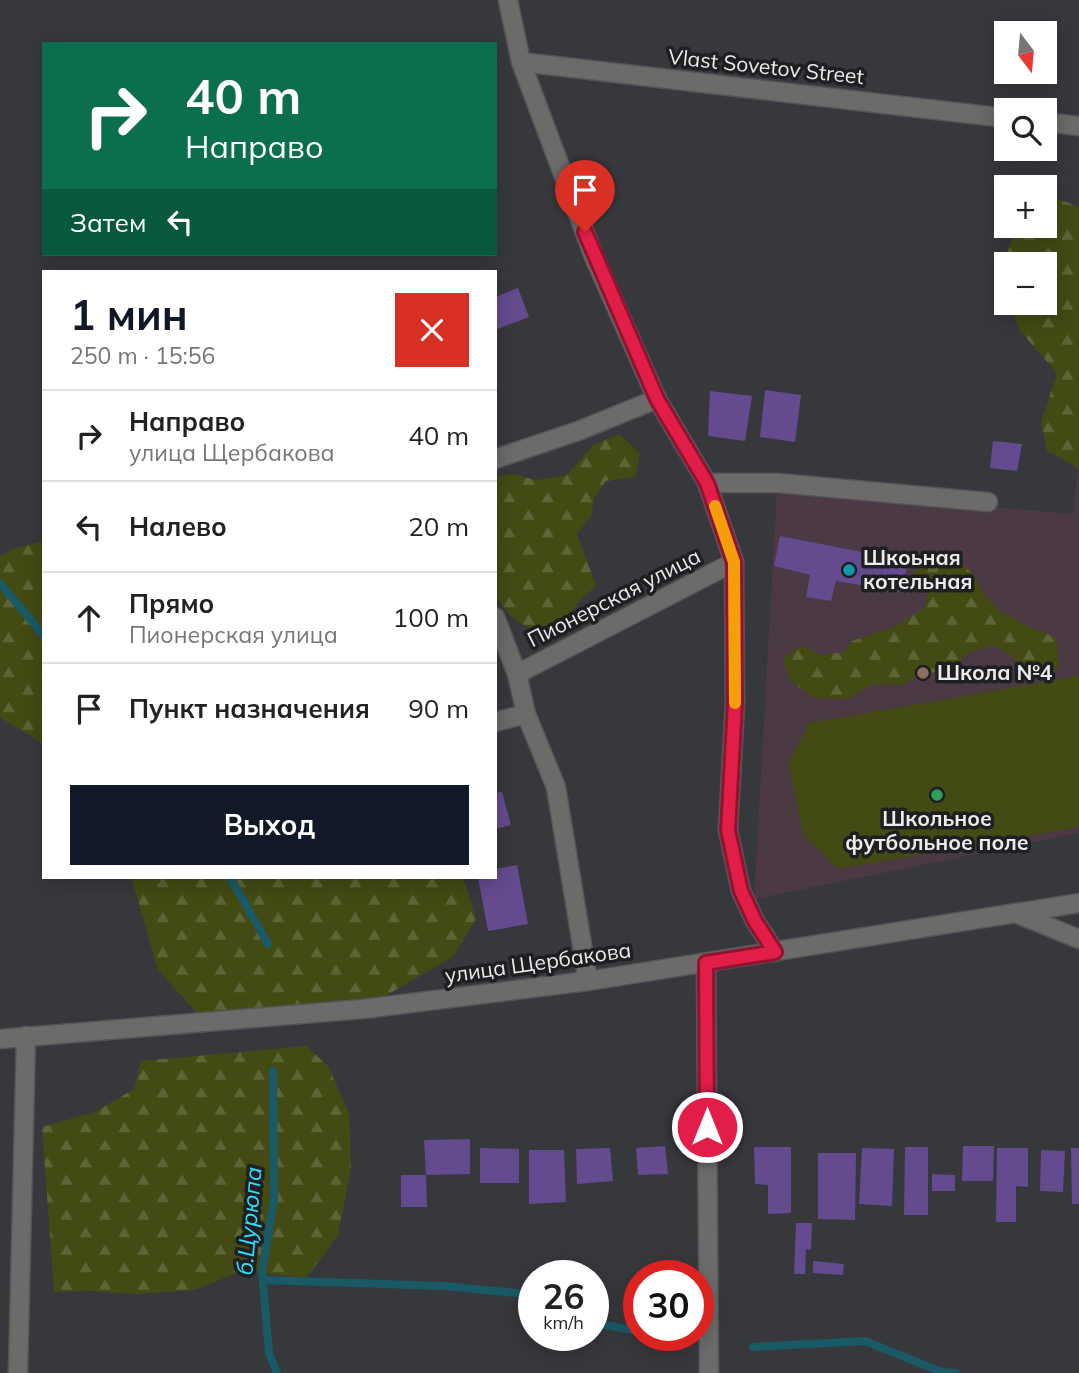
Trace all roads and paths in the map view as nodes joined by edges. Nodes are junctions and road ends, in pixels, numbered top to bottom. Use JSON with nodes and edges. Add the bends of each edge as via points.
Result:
{"nodes":[{"id":1,"x":508,"y":0,"type":"edge"},
{"id":2,"x":518,"y":0,"type":"edge"},
{"id":3,"x":513,"y":23,"type":"junction"},
{"id":4,"x":521,"y":62,"type":"junction"},
{"id":5,"x":994,"y":117,"type":"edge"},
{"id":6,"x":1057,"y":123,"type":"edge"},
{"id":7,"x":1079,"y":126,"type":"edge"},
{"id":8,"x":657,"y":399,"type":"junction"},
{"id":9,"x":497,"y":458,"type":"edge"},
{"id":10,"x":707,"y":483,"type":"junction"},
{"id":11,"x":988,"y":502,"type":"dead end"},
{"id":12,"x":734,"y":562,"type":"junction"},
{"id":13,"x":497,"y":622,"type":"edge"},
{"id":14,"x":517,"y":674,"type":"junction"},
{"id":15,"x":526,"y":714,"type":"junction"},
{"id":16,"x":497,"y":721,"type":"edge"},
{"id":17,"x":1079,"y":903,"type":"edge"},
{"id":18,"x":1015,"y":913,"type":"junction"},
{"id":19,"x":1079,"y":939,"type":"edge"},
{"id":20,"x":775,"y":952,"type":"junction"},
{"id":21,"x":706,"y":963,"type":"junction"},
{"id":22,"x":588,"y":981,"type":"junction"},
{"id":23,"x":26,"y":1036,"type":"junction"},
{"id":24,"x":0,"y":1039,"type":"edge"},
{"id":25,"x":18,"y":1373,"type":"edge"},
{"id":26,"x":709,"y":1373,"type":"edge"}],
"edges":[{"from":1,"to":3,"type":"street","name":"Пионерская улица"},
{"from":2,"to":3,"type":"street"},
{"from":3,"to":4,"type":"street","name":"Пионерская улица"},
{"from":4,"to":5,"type":"street","name":"Vlast Sovetov Street"},
{"from":4,"to":8,"type":"street","name":"Пионерская улица","via":[[594,257]]},
{"from":6,"to":7,"type":"street"},
{"from":8,"to":9,"type":"street"},
{"from":8,"to":10,"type":"street","name":"Пионерская улица"},
{"from":10,"to":11,"type":"street","via":[[778,483]]},
{"from":10,"to":12,"type":"street","name":"Пионерская улица"},
{"from":12,"to":14,"type":"street","name":"Пионерская улица"},
{"from":12,"to":20,"type":"street","via":[[735,703],[728,830],[741,891]]},
{"from":13,"to":14,"type":"street"},
{"from":14,"to":15,"type":"street","name":"Пионерская улица"},
{"from":15,"to":16,"type":"street"},
{"from":15,"to":22,"type":"street","name":"Пионерская улица","via":[[556,787]]},
{"from":17,"to":18,"type":"street","name":"улица Щербакова"},
{"from":18,"to":19,"type":"street"},
{"from":18,"to":20,"type":"street","name":"улица Щербакова"},
{"from":20,"to":21,"type":"street","name":"улица Щербакова"},
{"from":21,"to":22,"type":"street","name":"улица Щербакова"},
{"from":21,"to":26,"type":"street"},
{"from":22,"to":23,"type":"street","name":"улица Щербакова","via":[[363,1009]]},
{"from":23,"to":24,"type":"street","name":"улица Щербакова"},
{"from":23,"to":25,"type":"street"}]}
